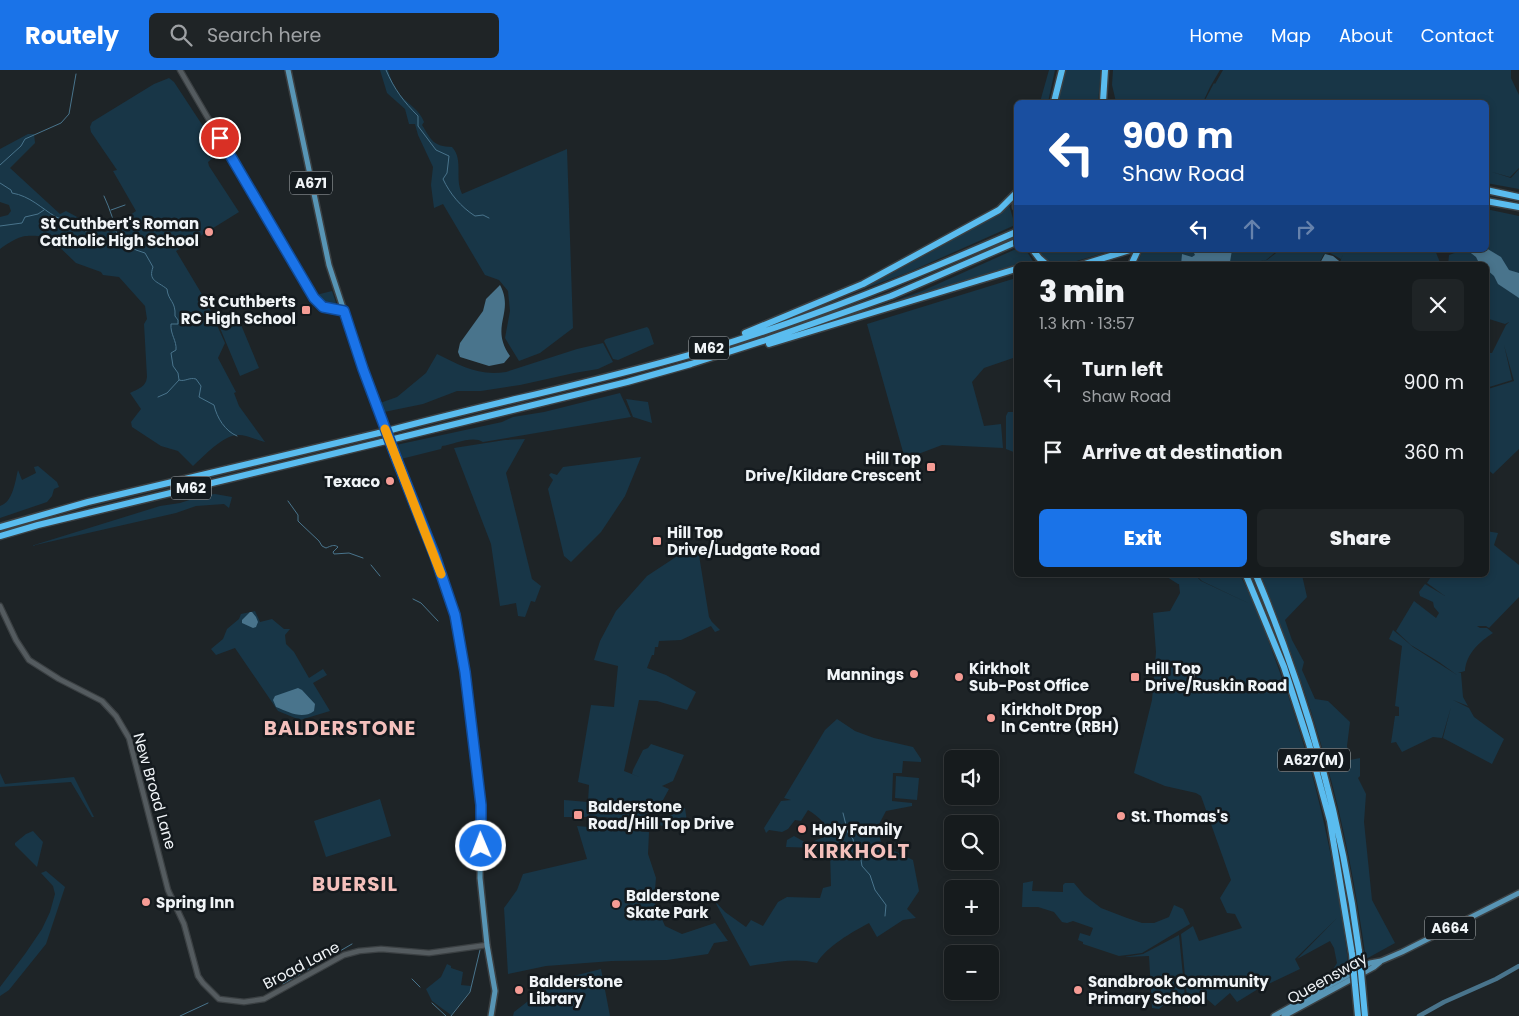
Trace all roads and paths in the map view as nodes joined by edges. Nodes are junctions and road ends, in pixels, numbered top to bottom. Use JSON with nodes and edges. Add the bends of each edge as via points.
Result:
{"nodes":[{"id":1,"x":180,"y":70,"type":"edge"},
{"id":2,"x":288,"y":70,"type":"edge"},
{"id":3,"x":1062,"y":70,"type":"edge"},
{"id":4,"x":1105,"y":70,"type":"edge"},
{"id":5,"x":1054,"y":100,"type":"edge"},
{"id":6,"x":1103,"y":100,"type":"edge"},
{"id":7,"x":1489,"y":191,"type":"edge"},
{"id":8,"x":1014,"y":195,"type":"edge"},
{"id":9,"x":1519,"y":197,"type":"edge"},
{"id":10,"x":1489,"y":202,"type":"edge"},
{"id":11,"x":1519,"y":207,"type":"edge"},
{"id":12,"x":1014,"y":233,"type":"edge"},
{"id":13,"x":1014,"y":243,"type":"edge"},
{"id":14,"x":1123,"y":252,"type":"edge"},
{"id":15,"x":1035,"y":253,"type":"edge"},
{"id":16,"x":1044,"y":262,"type":"edge"},
{"id":17,"x":1091,"y":262,"type":"edge"},
{"id":18,"x":1014,"y":270,"type":"edge"},
{"id":19,"x":344,"y":311,"type":"junction"},
{"id":20,"x":705,"y":350,"type":"junction"},
{"id":21,"x":691,"y":364,"type":"junction"},
{"id":22,"x":0,"y":527,"type":"edge"},
{"id":23,"x":0,"y":536,"type":"edge"},
{"id":24,"x":1247,"y":577,"type":"edge"},
{"id":25,"x":1257,"y":577,"type":"edge"},
{"id":26,"x":0,"y":606,"type":"edge"},
{"id":27,"x":168,"y":890,"type":"joint"},
{"id":28,"x":1519,"y":892,"type":"edge"},
{"id":29,"x":488,"y":945,"type":"junction"},
{"id":30,"x":1355,"y":953,"type":"junction"},
{"id":31,"x":1381,"y":962,"type":"junction"},
{"id":32,"x":491,"y":1016,"type":"edge"},
{"id":33,"x":1274,"y":1016,"type":"edge"},
{"id":34,"x":1284,"y":1016,"type":"edge"},
{"id":35,"x":1358,"y":1016,"type":"edge"},
{"id":36,"x":1365,"y":1016,"type":"edge"}],
"edges":[{"from":1,"to":19,"type":"main road","via":[[311,295],[323,307]]},
{"from":2,"to":19,"type":"main road","number":"A671","via":[[329,265]]},
{"from":3,"to":5,"type":"highway"},
{"from":4,"to":6,"type":"highway"},
{"from":7,"to":9,"type":"highway"},
{"from":8,"to":20,"type":"highway","number":"M62","via":[[999,210],[863,284]]},
{"from":10,"to":11,"type":"highway"},
{"from":12,"to":20,"type":"highway","number":"M62","via":[[911,278]]},
{"from":13,"to":21,"type":"highway","number":"M62","via":[[891,296]]},
{"from":14,"to":17,"type":"highway"},
{"from":15,"to":16,"type":"highway"},
{"from":18,"to":21,"type":"highway","number":"M62"},
{"from":19,"to":29,"type":"main road","number":"A671","via":[[455,615],[481,805],[480,878]]},
{"from":20,"to":22,"type":"highway","number":"M62","bridge":true,"via":[[379,433],[88,502]]},
{"from":21,"to":23,"type":"highway","number":"M62","bridge":true},
{"from":24,"to":30,"type":"highway","number":"A627(M)","via":[[1284,667],[1309,744],[1330,821]]},
{"from":25,"to":30,"type":"highway","number":"A627(M)","via":[[1284,644],[1323,766],[1347,874]]},
{"from":26,"to":27,"type":"main road","name":"New Broad Lane","via":[[29,660],[102,701],[116,716],[129,738]]},
{"from":27,"to":29,"type":"main road","name":"Broad Lane","via":[[184,924],[198,976],[219,1000],[244,1002],[264,999],[344,955],[359,951],[381,949],[429,953]]},
{"from":28,"to":31,"type":"main road","name":"Queensway","number":"A664"},
{"from":29,"to":32,"type":"main road","number":"A671","via":[[495,991]]},
{"from":30,"to":35,"type":"highway","number":"A627(M)","bridge":true},
{"from":30,"to":36,"type":"highway","number":"A627(M)","bridge":true},
{"from":31,"to":33,"type":"main road","name":"Queensway","number":"A664","via":[[1370,963]]},
{"from":31,"to":34,"type":"main road","name":"Queensway","number":"A664"}]}
